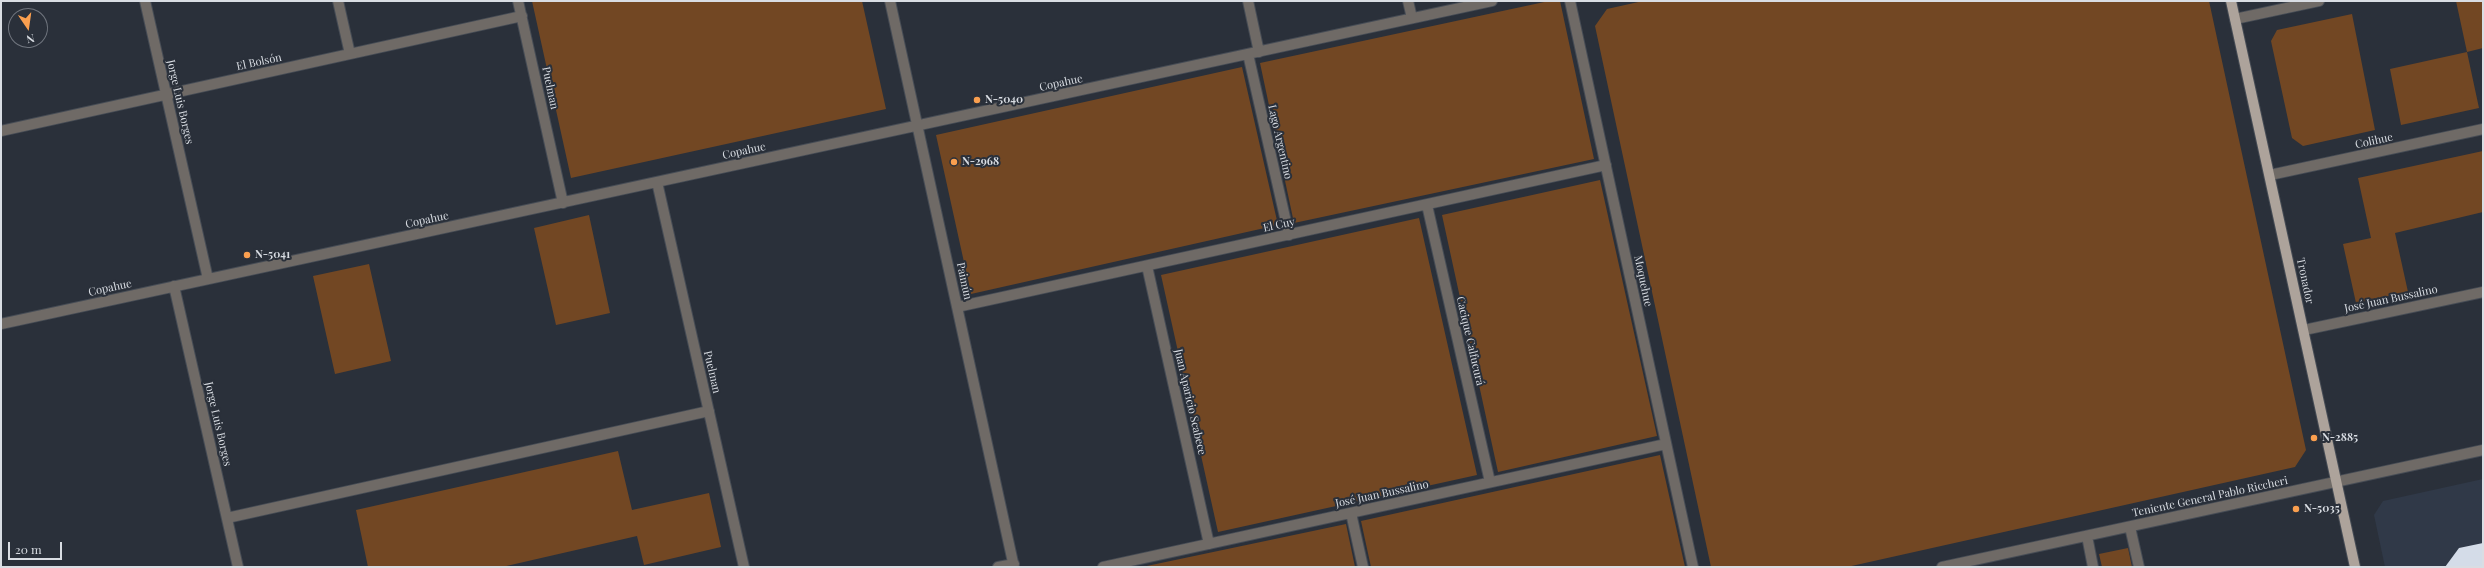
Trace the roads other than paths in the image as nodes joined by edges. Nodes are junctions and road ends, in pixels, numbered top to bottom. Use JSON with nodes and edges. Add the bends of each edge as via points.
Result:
{"nodes":[{"id":1,"x":145,"y":1,"type":"edge"},
{"id":2,"x":338,"y":1,"type":"edge"},
{"id":3,"x":518,"y":1,"type":"edge"},
{"id":4,"x":890,"y":1,"type":"edge"},
{"id":5,"x":1248,"y":1,"type":"edge"},
{"id":6,"x":1408,"y":1,"type":"edge"},
{"id":7,"x":1492,"y":1,"type":"edge"},
{"id":8,"x":1570,"y":1,"type":"edge"},
{"id":9,"x":2231,"y":1,"type":"edge"},
{"id":10,"x":2319,"y":1,"type":"edge"},
{"id":11,"x":522,"y":16,"type":"junction"},
{"id":12,"x":1412,"y":18,"type":"junction"},
{"id":13,"x":2235,"y":19,"type":"junction"},
{"id":14,"x":1259,"y":52,"type":"junction"},
{"id":15,"x":350,"y":54,"type":"junction"},
{"id":16,"x":1248,"y":54,"type":"junction"},
{"id":17,"x":166,"y":95,"type":"junction"},
{"id":18,"x":918,"y":126,"type":"junction"},
{"id":19,"x":2483,"y":129,"type":"edge"},
{"id":20,"x":1,"y":131,"type":"edge"},
{"id":21,"x":1606,"y":165,"type":"junction"},
{"id":22,"x":2270,"y":176,"type":"junction"},
{"id":23,"x":657,"y":182,"type":"junction"},
{"id":24,"x":563,"y":203,"type":"junction"},
{"id":25,"x":1427,"y":205,"type":"junction"},
{"id":26,"x":1289,"y":235,"type":"junction"},
{"id":27,"x":1146,"y":266,"type":"junction"},
{"id":28,"x":208,"y":279,"type":"junction"},
{"id":29,"x":174,"y":286,"type":"junction"},
{"id":30,"x":2483,"y":292,"type":"edge"},
{"id":31,"x":957,"y":307,"type":"junction"},
{"id":32,"x":1,"y":324,"type":"edge"},
{"id":33,"x":2304,"y":330,"type":"junction"},
{"id":34,"x":708,"y":411,"type":"junction"},
{"id":35,"x":1666,"y":444,"type":"junction"},
{"id":36,"x":2483,"y":450,"type":"edge"},
{"id":37,"x":1490,"y":482,"type":"junction"},
{"id":38,"x":2337,"y":482,"type":"junction"},
{"id":39,"x":1351,"y":513,"type":"junction"},
{"id":40,"x":227,"y":518,"type":"junction"},
{"id":41,"x":2130,"y":527,"type":"junction"},
{"id":42,"x":2086,"y":536,"type":"junction"},
{"id":43,"x":1210,"y":544,"type":"junction"},
{"id":44,"x":1014,"y":565,"type":"edge"},
{"id":45,"x":238,"y":567,"type":"edge"},
{"id":46,"x":744,"y":567,"type":"edge"},
{"id":47,"x":998,"y":567,"type":"edge"},
{"id":48,"x":1103,"y":567,"type":"edge"},
{"id":49,"x":1363,"y":567,"type":"edge"},
{"id":50,"x":1692,"y":567,"type":"edge"},
{"id":51,"x":1942,"y":567,"type":"edge"},
{"id":52,"x":2093,"y":567,"type":"edge"},
{"id":53,"x":2139,"y":567,"type":"edge"},
{"id":54,"x":2355,"y":567,"type":"edge"}],
"edges":[{"from":1,"to":17,"type":"street","name":"Jorge Luis Borges"},
{"from":2,"to":15,"type":"street"},
{"from":3,"to":11,"type":"street","name":"Puelman"},
{"from":4,"to":18,"type":"street","name":"Paimún"},
{"from":5,"to":14,"type":"street"},
{"from":6,"to":12,"type":"street"},
{"from":7,"to":12,"type":"street","name":"Copahue"},
{"from":8,"to":21,"type":"street","name":"Moquehue"},
{"from":9,"to":13,"type":"main road","name":"Tronador"},
{"from":10,"to":13,"type":"street"},
{"from":11,"to":15,"type":"street","name":"El Bolsón"},
{"from":11,"to":24,"type":"street","name":"Puelman"},
{"from":12,"to":14,"type":"street","name":"Copahue"},
{"from":13,"to":22,"type":"main road","name":"Tronador"},
{"from":14,"to":16,"type":"street","name":"Copahue"},
{"from":15,"to":17,"type":"street","name":"El Bolsón"},
{"from":16,"to":18,"type":"street","name":"Copahue"},
{"from":16,"to":26,"type":"street","name":"Lago Argentino"},
{"from":17,"to":20,"type":"street","name":"El Bolsón"},
{"from":17,"to":28,"type":"street","name":"Jorge Luis Borges"},
{"from":18,"to":23,"type":"street","name":"Copahue"},
{"from":18,"to":31,"type":"street","name":"Paimún"},
{"from":19,"to":22,"type":"street","name":"Colihue"},
{"from":21,"to":25,"type":"street","name":"El Cuy"},
{"from":21,"to":35,"type":"street","name":"Moquehue"},
{"from":22,"to":33,"type":"main road","name":"Tronador"},
{"from":23,"to":24,"type":"street","name":"Copahue"},
{"from":23,"to":34,"type":"street","name":"Puelman"},
{"from":24,"to":28,"type":"street","name":"Copahue"},
{"from":25,"to":26,"type":"street","name":"El Cuy"},
{"from":25,"to":37,"type":"street","name":"Cacique Calfucurá"},
{"from":26,"to":27,"type":"street","name":"El Cuy"},
{"from":27,"to":31,"type":"street","name":"El Cuy"},
{"from":27,"to":43,"type":"street","name":"Juan Aparicio Scabece"},
{"from":28,"to":29,"type":"street","name":"Copahue"},
{"from":29,"to":32,"type":"street","name":"Copahue"},
{"from":29,"to":40,"type":"street","name":"Jorge Luis Borges"},
{"from":30,"to":33,"type":"street","name":"José Juan Bussalino"},
{"from":31,"to":44,"type":"street","name":"Paimún"},
{"from":33,"to":38,"type":"main road","name":"Tronador"},
{"from":34,"to":40,"type":"street"},
{"from":34,"to":46,"type":"street","name":"Puelman"},
{"from":35,"to":37,"type":"street","name":"José Juan Bussalino"},
{"from":35,"to":50,"type":"street","name":"Moquehue"},
{"from":36,"to":38,"type":"street","name":"Teniente General Pablo Riccheri"},
{"from":37,"to":39,"type":"street","name":"José Juan Bussalino"},
{"from":38,"to":41,"type":"street","name":"Teniente General Pablo Riccheri"},
{"from":38,"to":54,"type":"main road","name":"Tronador"},
{"from":39,"to":43,"type":"street","name":"José Juan Bussalino"},
{"from":39,"to":49,"type":"street"},
{"from":40,"to":45,"type":"street","name":"Jorge Luis Borges"},
{"from":41,"to":42,"type":"street","name":"Teniente General Pablo Riccheri"},
{"from":41,"to":53,"type":"street"},
{"from":42,"to":51,"type":"street","name":"Teniente General Pablo Riccheri"},
{"from":42,"to":52,"type":"street"},
{"from":43,"to":48,"type":"street","name":"José Juan Bussalino"},
{"from":44,"to":47,"type":"street"}]}
